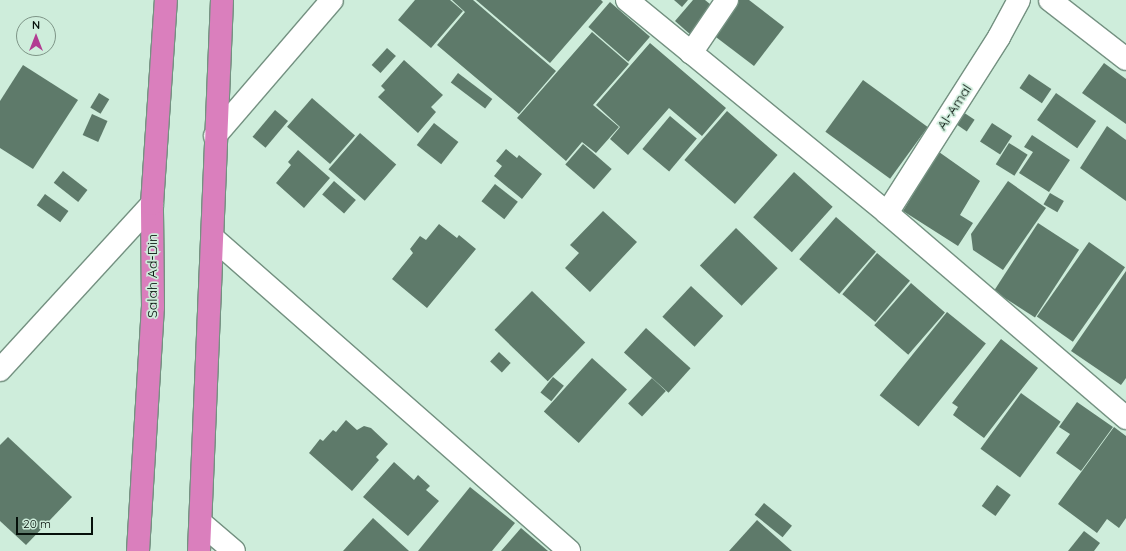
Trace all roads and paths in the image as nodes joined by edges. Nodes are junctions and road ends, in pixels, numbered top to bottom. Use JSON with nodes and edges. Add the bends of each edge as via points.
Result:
{"nodes":[{"id":1,"x":166,"y":0,"type":"edge"},
{"id":2,"x":222,"y":0,"type":"edge"},
{"id":3,"x":332,"y":0,"type":"edge"},
{"id":4,"x":628,"y":0,"type":"edge"},
{"id":5,"x":727,"y":0,"type":"edge"},
{"id":6,"x":1019,"y":0,"type":"edge"},
{"id":7,"x":1050,"y":0,"type":"edge"},
{"id":8,"x":691,"y":53,"type":"junction"},
{"id":9,"x":1126,"y":59,"type":"edge"},
{"id":10,"x":216,"y":136,"type":"junction"},
{"id":11,"x":152,"y":204,"type":"junction"},
{"id":12,"x":886,"y":213,"type":"junction"},
{"id":13,"x":212,"y":238,"type":"junction"},
{"id":14,"x":0,"y":370,"type":"edge"},
{"id":15,"x":1126,"y":418,"type":"edge"},
{"id":16,"x":200,"y":522,"type":"junction"},
{"id":17,"x":138,"y":551,"type":"edge"},
{"id":18,"x":199,"y":551,"type":"edge"},
{"id":19,"x":234,"y":551,"type":"edge"},
{"id":20,"x":569,"y":551,"type":"edge"}],
"edges":[{"from":1,"to":11,"type":"highway","name":"Salah Ad-Din"},
{"from":2,"to":10,"type":"highway"},
{"from":3,"to":10,"type":"street"},
{"from":4,"to":8,"type":"street"},
{"from":5,"to":8,"type":"street"},
{"from":6,"to":12,"type":"street","name":"Al-Amal","via":[[999,37]]},
{"from":7,"to":9,"type":"street"},
{"from":8,"to":12,"type":"street"},
{"from":10,"to":13,"type":"highway"},
{"from":11,"to":14,"type":"street"},
{"from":11,"to":17,"type":"highway","name":"Salah Ad-Din","via":[[153,307]]},
{"from":12,"to":15,"type":"street"},
{"from":13,"to":16,"type":"highway"},
{"from":13,"to":20,"type":"street"},
{"from":16,"to":18,"type":"highway"},
{"from":16,"to":19,"type":"street"}]}
